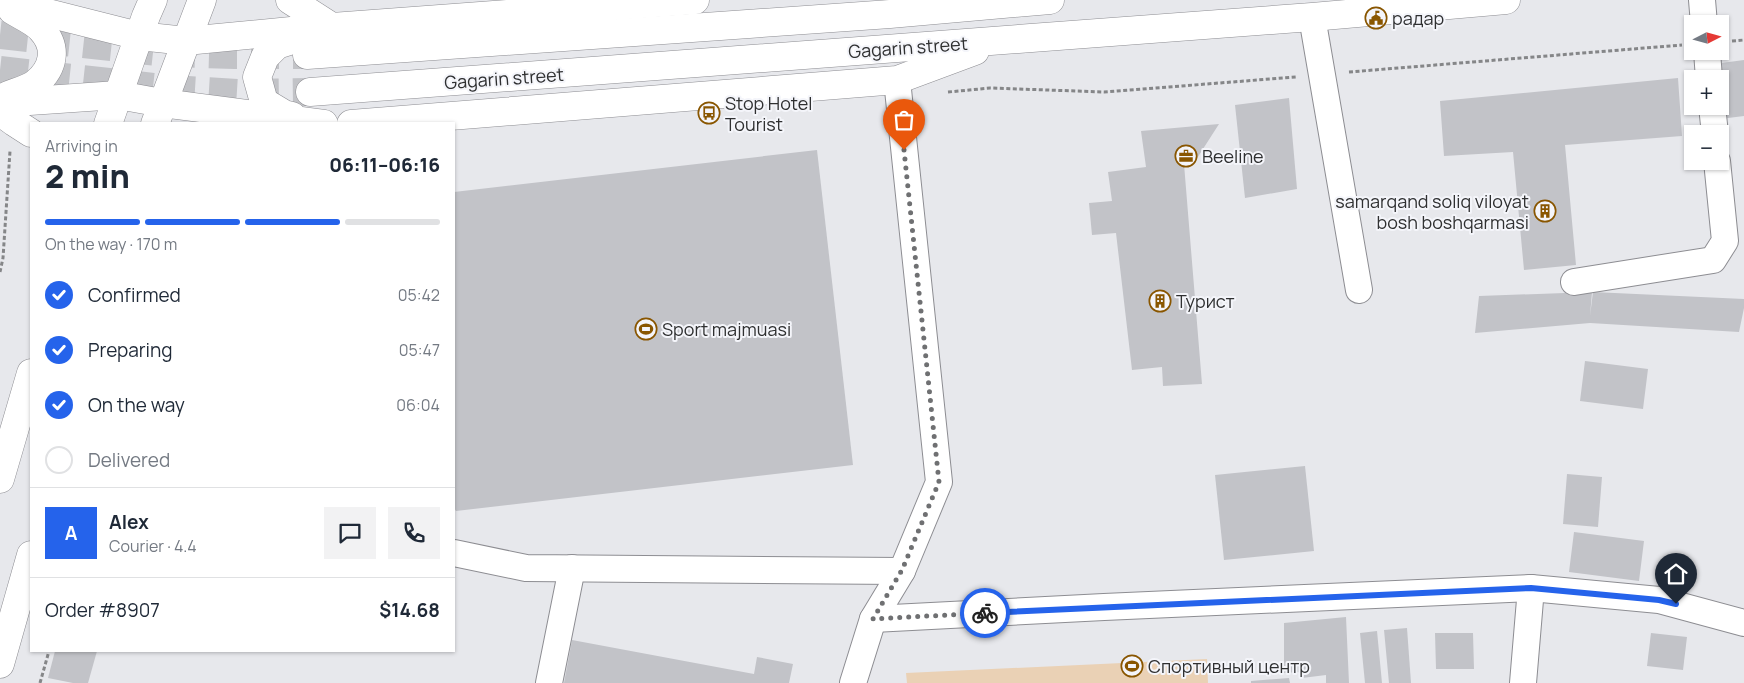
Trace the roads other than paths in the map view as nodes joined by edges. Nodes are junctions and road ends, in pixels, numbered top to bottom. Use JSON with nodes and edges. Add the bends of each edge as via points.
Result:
{"nodes":[{"id":1,"x":153,"y":0,"type":"edge"},
{"id":2,"x":202,"y":0,"type":"edge"},
{"id":3,"x":290,"y":0,"type":"edge"},
{"id":4,"x":694,"y":0,"type":"edge"},
{"id":5,"x":1050,"y":0,"type":"edge"},
{"id":6,"x":1506,"y":0,"type":"edge"},
{"id":7,"x":1702,"y":0,"type":"edge"},
{"id":8,"x":0,"y":1,"type":"edge"},
{"id":9,"x":1000,"y":2,"type":"edge"},
{"id":10,"x":936,"y":5,"type":"edge"},
{"id":11,"x":1703,"y":15,"type":"edge"},
{"id":12,"x":1312,"y":17,"type":"junction"},
{"id":13,"x":332,"y":28,"type":"junction"},
{"id":14,"x":139,"y":36,"type":"junction"},
{"id":15,"x":1007,"y":40,"type":"junction"},
{"id":16,"x":186,"y":41,"type":"junction"},
{"id":17,"x":307,"y":55,"type":"tunnel mouth"},
{"id":18,"x":897,"y":80,"type":"junction"},
{"id":19,"x":310,"y":92,"type":"tunnel mouth"},
{"id":20,"x":118,"y":95,"type":"junction"},
{"id":21,"x":0,"y":98,"type":"edge"},
{"id":22,"x":0,"y":102,"type":"edge"},
{"id":23,"x":0,"y":112,"type":"edge"},
{"id":24,"x":158,"y":114,"type":"edge"},
{"id":25,"x":109,"y":122,"type":"edge"},
{"id":26,"x":291,"y":122,"type":"edge"},
{"id":27,"x":320,"y":122,"type":"edge"},
{"id":28,"x":376,"y":122,"type":"edge"},
{"id":29,"x":30,"y":132,"type":"edge"},
{"id":30,"x":1718,"y":170,"type":"edge"},
{"id":31,"x":1574,"y":282,"type":"dead end"},
{"id":32,"x":1359,"y":290,"type":"dead end"},
{"id":33,"x":30,"y":377,"type":"edge"},
{"id":34,"x":0,"y":479,"type":"edge"},
{"id":35,"x":455,"y":553,"type":"edge"},
{"id":36,"x":30,"y":559,"type":"edge"},
{"id":37,"x":572,"y":568,"type":"junction"},
{"id":38,"x":902,"y":570,"type":"junction"},
{"id":39,"x":1531,"y":588,"type":"junction"},
{"id":40,"x":873,"y":619,"type":"junction"},
{"id":41,"x":1744,"y":623,"type":"edge"},
{"id":42,"x":0,"y":664,"type":"edge"},
{"id":43,"x":549,"y":683,"type":"edge"},
{"id":44,"x":853,"y":683,"type":"edge"},
{"id":45,"x":1523,"y":683,"type":"edge"}],
"edges":[{"from":1,"to":14,"type":"main road"},
{"from":2,"to":16,"type":"main road"},
{"from":3,"to":13,"type":"main road"},
{"from":4,"to":13,"type":"main road"},
{"from":5,"to":9,"type":"main road","name":"Gagarin street"},
{"from":6,"to":12,"type":"main road","name":"Gagarin street"},
{"from":7,"to":11,"type":"street"},
{"from":8,"to":14,"type":"main road"},
{"from":8,"to":21,"type":"main road","via":[[41,29],[50,45],[52,57],[50,67],[35,84]]},
{"from":9,"to":10,"type":"main road","name":"Gagarin street"},
{"from":10,"to":17,"type":"main road","name":"Gagarin street"},
{"from":12,"to":15,"type":"main road","name":"Gagarin street"},
{"from":12,"to":32,"type":"street"},
{"from":13,"to":16,"type":"main road"},
{"from":13,"to":27,"type":"main road","via":[[277,44],[265,57],[257,77],[264,102],[284,114]]},
{"from":14,"to":16,"type":"main road"},
{"from":14,"to":20,"type":"main road"},
{"from":15,"to":18,"type":"main road"},
{"from":15,"to":19,"type":"main road","name":"Gagarin street"},
{"from":16,"to":24,"type":"main road"},
{"from":18,"to":28,"type":"main road"},
{"from":18,"to":38,"type":"street","via":[[939,482]]},
{"from":20,"to":22,"type":"main road"},
{"from":20,"to":24,"type":"main road"},
{"from":20,"to":25,"type":"main road"},
{"from":23,"to":29,"type":"main road"},
{"from":24,"to":26,"type":"main road"},
{"from":30,"to":31,"type":"street","via":[[1725,241],[1713,260]]},
{"from":33,"to":34,"type":"main road"},
{"from":35,"to":37,"type":"street","via":[[526,568]]},
{"from":36,"to":42,"type":"main road"},
{"from":37,"to":38,"type":"street"},
{"from":37,"to":43,"type":"street"},
{"from":38,"to":40,"type":"street"},
{"from":39,"to":40,"type":"street"},
{"from":39,"to":41,"type":"street","via":[[1659,600]]},
{"from":39,"to":45,"type":"street"},
{"from":40,"to":44,"type":"street"}]}
